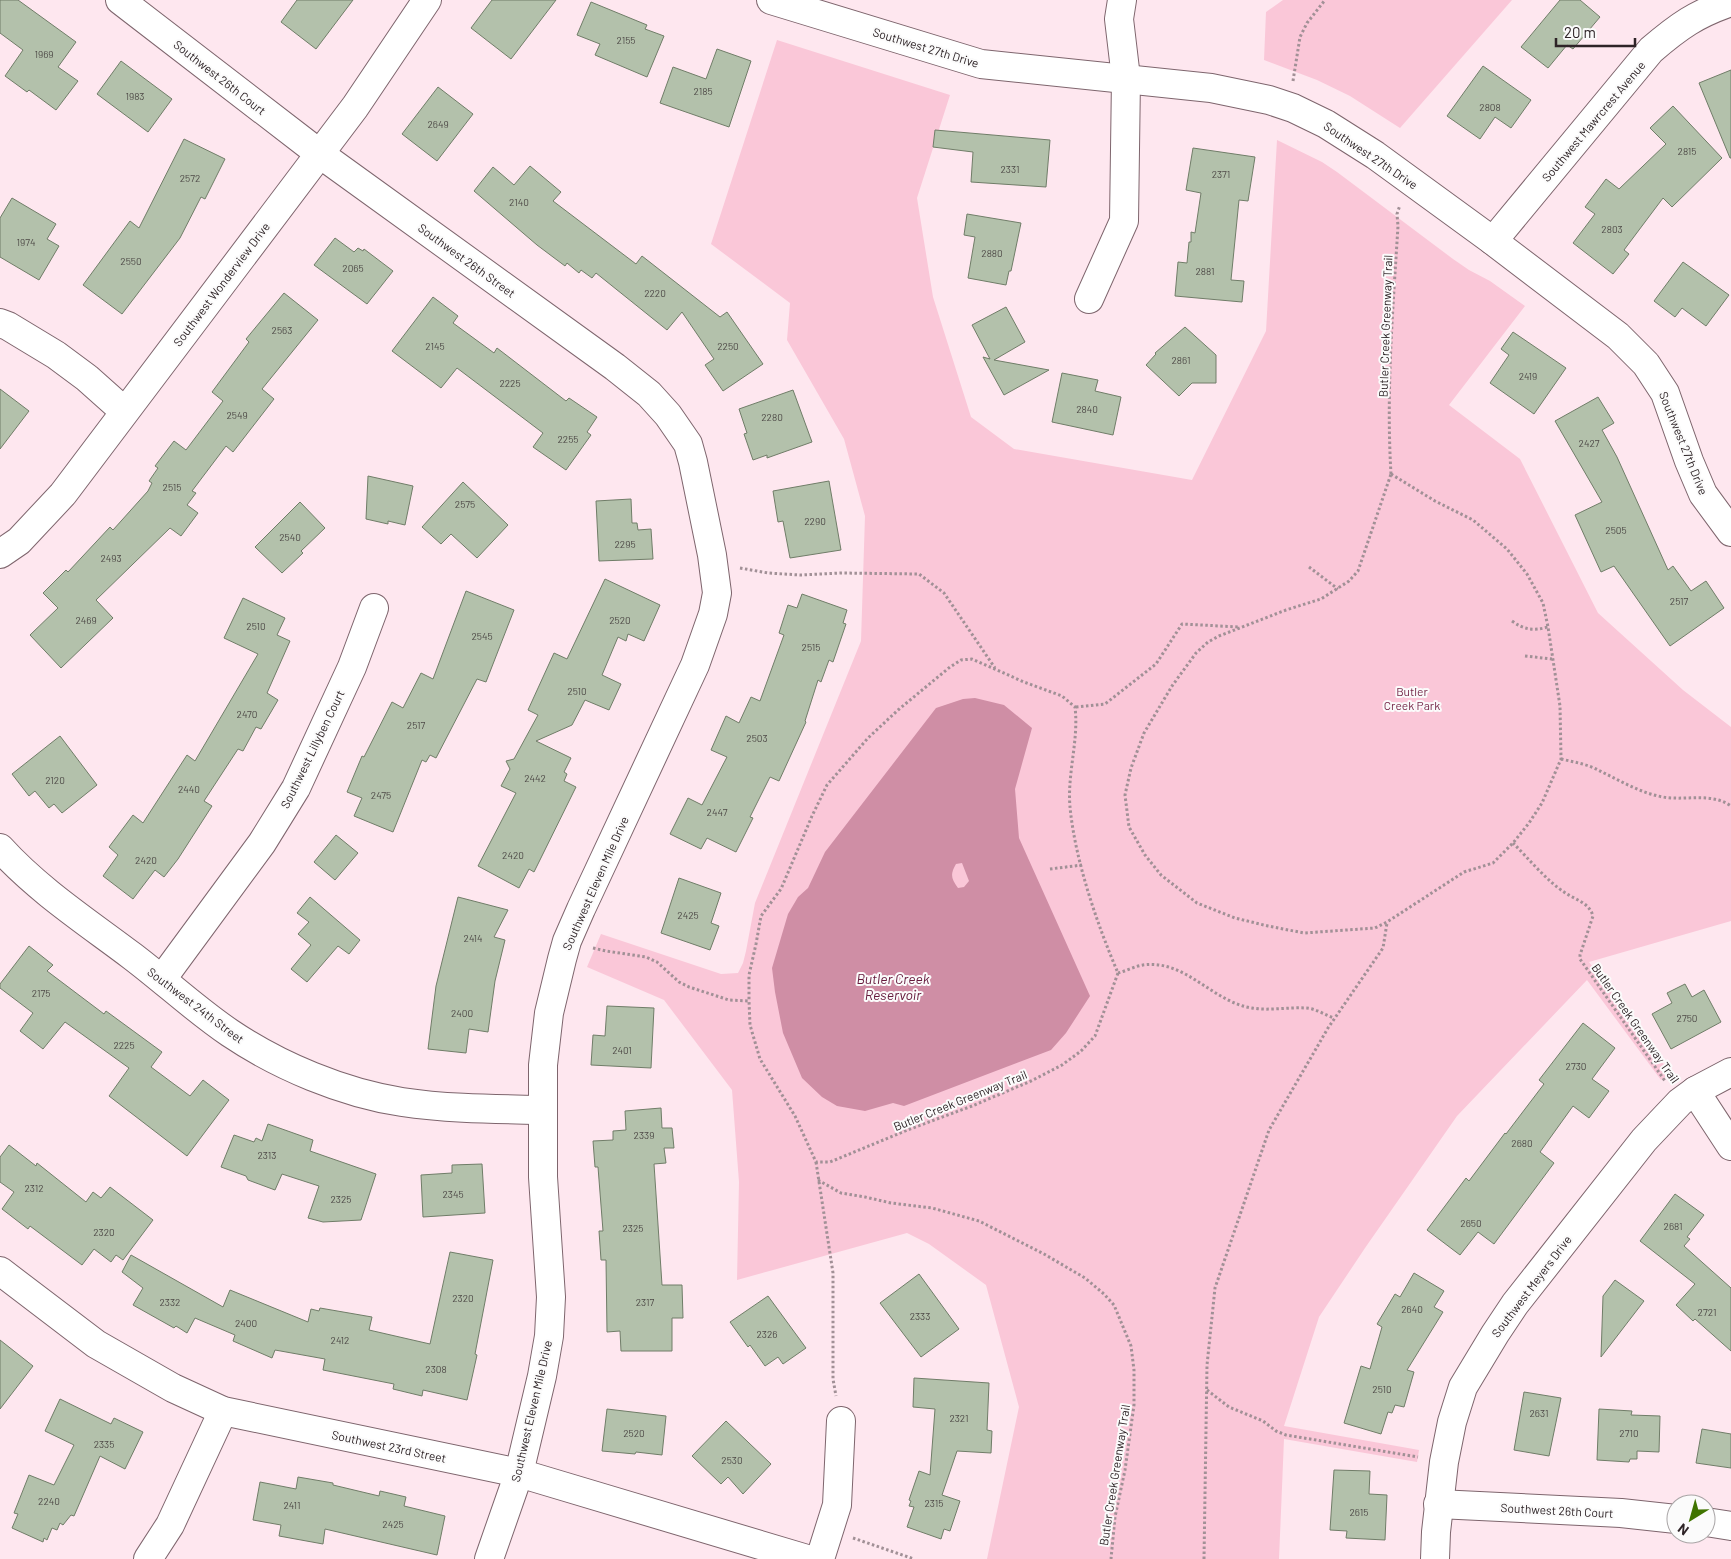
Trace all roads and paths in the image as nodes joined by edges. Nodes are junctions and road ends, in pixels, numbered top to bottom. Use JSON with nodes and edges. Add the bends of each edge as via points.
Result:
{"nodes":[{"id":1,"x":120,"y":0,"type":"edge"},
{"id":2,"x":426,"y":0,"type":"edge"},
{"id":3,"x":771,"y":0,"type":"edge"},
{"id":4,"x":1122,"y":0,"type":"edge"},
{"id":5,"x":1324,"y":0,"type":"edge"},
{"id":6,"x":1731,"y":2,"type":"edge"},
{"id":7,"x":1126,"y":78,"type":"junction"},
{"id":8,"x":1293,"y":83,"type":"dead end"},
{"id":9,"x":320,"y":154,"type":"junction"},
{"id":10,"x":1414,"y":184,"type":"junction"},
{"id":11,"x":1493,"y":241,"type":"junction"},
{"id":12,"x":1089,"y":299,"type":"dead end"},
{"id":13,"x":0,"y":323,"type":"edge"},
{"id":14,"x":615,"y":367,"type":"joint"},
{"id":15,"x":124,"y":411,"type":"junction"},
{"id":16,"x":1391,"y":474,"type":"junction"},
{"id":17,"x":1731,"y":532,"type":"edge"},
{"id":18,"x":0,"y":554,"type":"edge"},
{"id":19,"x":712,"y":555,"type":"junction"},
{"id":20,"x":1308,"y":567,"type":"dead end"},
{"id":21,"x":1338,"y":589,"type":"junction"},
{"id":22,"x":374,"y":608,"type":"dead end"},
{"id":23,"x":1512,"y":621,"type":"dead end"},
{"id":24,"x":1243,"y":627,"type":"junction"},
{"id":25,"x":1548,"y":627,"type":"junction"},
{"id":26,"x":1525,"y":656,"type":"dead end"},
{"id":27,"x":1552,"y":659,"type":"junction"},
{"id":28,"x":995,"y":669,"type":"junction"},
{"id":29,"x":1075,"y":707,"type":"junction"},
{"id":30,"x":1561,"y":759,"type":"junction"},
{"id":31,"x":1731,"y":806,"type":"edge"},
{"id":32,"x":1513,"y":843,"type":"junction"},
{"id":33,"x":0,"y":848,"type":"edge"},
{"id":34,"x":1082,"y":865,"type":"junction"},
{"id":35,"x":1050,"y":869,"type":"dead end"},
{"id":36,"x":1387,"y":922,"type":"junction"},
{"id":37,"x":567,"y":940,"type":"junction"},
{"id":38,"x":1118,"y":973,"type":"junction"},
{"id":39,"x":162,"y":979,"type":"junction"},
{"id":40,"x":749,"y":1001,"type":"junction"},
{"id":41,"x":1334,"y":1018,"type":"junction"},
{"id":42,"x":1731,"y":1072,"type":"edge"},
{"id":43,"x":1688,"y":1096,"type":"junction"},
{"id":44,"x":542,"y":1110,"type":"junction"},
{"id":45,"x":1731,"y":1146,"type":"edge"},
{"id":46,"x":816,"y":1162,"type":"junction"},
{"id":47,"x":818,"y":1180,"type":"junction"},
{"id":48,"x":0,"y":1271,"type":"edge"},
{"id":49,"x":1207,"y":1390,"type":"junction"},
{"id":50,"x":223,"y":1411,"type":"junction"},
{"id":51,"x":841,"y":1421,"type":"joint"},
{"id":52,"x":1444,"y":1462,"type":"junction"},
{"id":53,"x":519,"y":1474,"type":"junction"},
{"id":54,"x":1438,"y":1504,"type":"junction"},
{"id":55,"x":1666,"y":1518,"type":"edge"},
{"id":56,"x":1716,"y":1524,"type":"edge"},
{"id":57,"x":1731,"y":1526,"type":"edge"},
{"id":58,"x":829,"y":1529,"type":"junction"},
{"id":59,"x":148,"y":1559,"type":"edge"},
{"id":60,"x":489,"y":1559,"type":"edge"},
{"id":61,"x":807,"y":1559,"type":"edge"},
{"id":62,"x":820,"y":1559,"type":"edge"},
{"id":63,"x":914,"y":1559,"type":"edge"},
{"id":64,"x":1110,"y":1559,"type":"edge"},
{"id":65,"x":1204,"y":1559,"type":"edge"},
{"id":66,"x":1435,"y":1559,"type":"edge"}],
"edges":[{"from":1,"to":9,"type":"street","name":"Southwest 26th Court"},
{"from":2,"to":9,"type":"street","name":"Southwest Wonderview Drive"},
{"from":3,"to":7,"type":"street","name":"Southwest 27th Drive","via":[[981,64]]},
{"from":4,"to":7,"type":"street","via":[[1119,20]]},
{"from":5,"to":8,"type":"path","via":[[1300,37]]},
{"from":6,"to":11,"type":"street","name":"Southwest Mawrcrest Avenue","via":[[1708,10],[1680,26],[1651,50]]},
{"from":7,"to":10,"type":"street","name":"Southwest 27th Drive","via":[[1210,88],[1293,108],[1348,137]]},
{"from":7,"to":12,"type":"street","via":[[1124,220]]},
{"from":9,"to":14,"type":"street","name":"Southwest 26th Street"},
{"from":9,"to":15,"type":"street","name":"Southwest Wonderview Drive"},
{"from":10,"to":11,"type":"street","name":"Southwest 27th Drive"},
{"from":10,"to":16,"type":"path","name":"Butler Creek Greenway Trail","via":[[1399,205],[1397,214],[1391,335]]},
{"from":11,"to":17,"type":"street","name":"Southwest 27th Drive","via":[[1618,336],[1646,364],[1665,392],[1703,494]]},
{"from":13,"to":15,"type":"street","via":[[56,355]]},
{"from":14,"to":19,"type":"street","name":"Southwest Eleven Mile Drive","via":[[668,415],[688,444]]},
{"from":15,"to":18,"type":"street","name":"Southwest Wonderview Drive","via":[[63,494],[19,540]]},
{"from":16,"to":21,"type":"path","name":"Butler Creek Greenway Trail","via":[[1358,571]]},
{"from":16,"to":25,"type":"path","name":"Butler Creek Greenway Trail","via":[[1473,520],[1507,549],[1527,574],[1543,603]]},
{"from":19,"to":28,"type":"path","via":[[741,569],[768,573],[919,574],[944,593]]},
{"from":19,"to":37,"type":"street","name":"Southwest Eleven Mile Drive","via":[[717,593],[695,665]]},
{"from":20,"to":21,"type":"path"},
{"from":21,"to":24,"type":"path","name":"Butler Creek Greenway Trail","via":[[1320,599]]},
{"from":22,"to":39,"type":"street","name":"Southwest Lillyben Court","via":[[352,667],[296,788],[262,843]]},
{"from":23,"to":25,"type":"path","via":[[1530,630]]},
{"from":24,"to":29,"type":"path","via":[[1182,624],[1156,664],[1105,704]]},
{"from":24,"to":36,"type":"path","name":"Butler Creek Greenway Trail","via":[[1208,642],[1196,653],[1144,733],[1125,795],[1129,827],[1144,855],[1161,875],[1197,903],[1235,918],[1304,933],[1374,928]]},
{"from":25,"to":27,"type":"path","name":"Butler Creek Greenway Trail"},
{"from":26,"to":27,"type":"path"},
{"from":27,"to":30,"type":"path","name":"Butler Creek Greenway Trail","via":[[1560,706]]},
{"from":28,"to":29,"type":"path","via":[[1062,696]]},
{"from":28,"to":40,"type":"path","via":[[972,659],[961,660],[950,667],[868,738],[827,785],[781,889],[761,916],[749,975]]},
{"from":29,"to":34,"type":"path","via":[[1070,806]]},
{"from":30,"to":31,"type":"path","via":[[1587,765],[1655,795],[1723,801]]},
{"from":30,"to":32,"type":"path","name":"Butler Creek Greenway Trail","via":[[1542,803]]},
{"from":32,"to":36,"type":"path","name":"Butler Creek Greenway Trail","via":[[1493,863],[1464,872]]},
{"from":32,"to":43,"type":"path","name":"Butler Creek Greenway Trail","via":[[1563,892],[1592,911],[1580,959]]},
{"from":33,"to":39,"type":"street","name":"Southwest 24th Street","via":[[39,885]]},
{"from":34,"to":35,"type":"path"},
{"from":34,"to":38,"type":"path","via":[[1103,938]]},
{"from":36,"to":41,"type":"path","via":[[1383,948]]},
{"from":37,"to":40,"type":"path","via":[[606,951],[646,957],[689,986],[729,1000]]},
{"from":37,"to":44,"type":"street","name":"Southwest Eleven Mile Drive","via":[[549,1013]]},
{"from":38,"to":41,"type":"path","via":[[1143,965],[1160,966],[1182,971],[1215,992],[1252,1008],[1308,1008]]},
{"from":38,"to":46,"type":"path","name":"Butler Creek Greenway Trail","via":[[1095,1036],[1062,1065],[972,1106],[830,1162]]},
{"from":39,"to":44,"type":"street","name":"Southwest 24th Street","via":[[205,1015],[256,1050],[312,1076],[371,1096],[402,1102]]},
{"from":40,"to":46,"type":"path","via":[[750,1025],[760,1058],[795,1116]]},
{"from":41,"to":49,"type":"path","via":[[1269,1130],[1215,1288]]},
{"from":42,"to":43,"type":"street","name":"Southwest Meyers Drive"},
{"from":43,"to":45,"type":"street"},
{"from":43,"to":52,"type":"street","name":"Southwest Meyers Drive","via":[[1665,1116],[1638,1148],[1495,1334],[1463,1387]]},
{"from":44,"to":53,"type":"street","name":"Southwest Eleven Mile Drive","via":[[551,1297],[549,1336]]},
{"from":46,"to":47,"type":"path"},
{"from":47,"to":51,"type":"path","via":[[833,1272],[833,1379]]},
{"from":47,"to":64,"type":"path","name":"Butler Creek Greenway Trail","via":[[841,1193],[891,1204],[932,1208],[978,1221],[1085,1278],[1114,1305],[1131,1346],[1134,1405]]},
{"from":48,"to":50,"type":"street","name":"Southwest 23rd Street","via":[[96,1344],[173,1388]]},
{"from":49,"to":52,"type":"path","via":[[1229,1406],[1286,1435]]},
{"from":49,"to":65,"type":"path"},
{"from":50,"to":53,"type":"street","name":"Southwest 23rd Street"},
{"from":50,"to":59,"type":"street","via":[[170,1525]]},
{"from":51,"to":58,"type":"street","via":[[837,1505]]},
{"from":52,"to":54,"type":"street","name":"Southwest Meyers Drive"},
{"from":53,"to":60,"type":"street","name":"Southwest Eleven Mile Drive"},
{"from":53,"to":61,"type":"street","name":"Southwest 23rd Street"},
{"from":54,"to":55,"type":"street","name":"Southwest 26th Court","via":[[1621,1512]]},
{"from":54,"to":66,"type":"street","name":"Southwest Meyers Drive"},
{"from":56,"to":57,"type":"street"},
{"from":58,"to":62,"type":"street"},
{"from":58,"to":63,"type":"path"}]}
